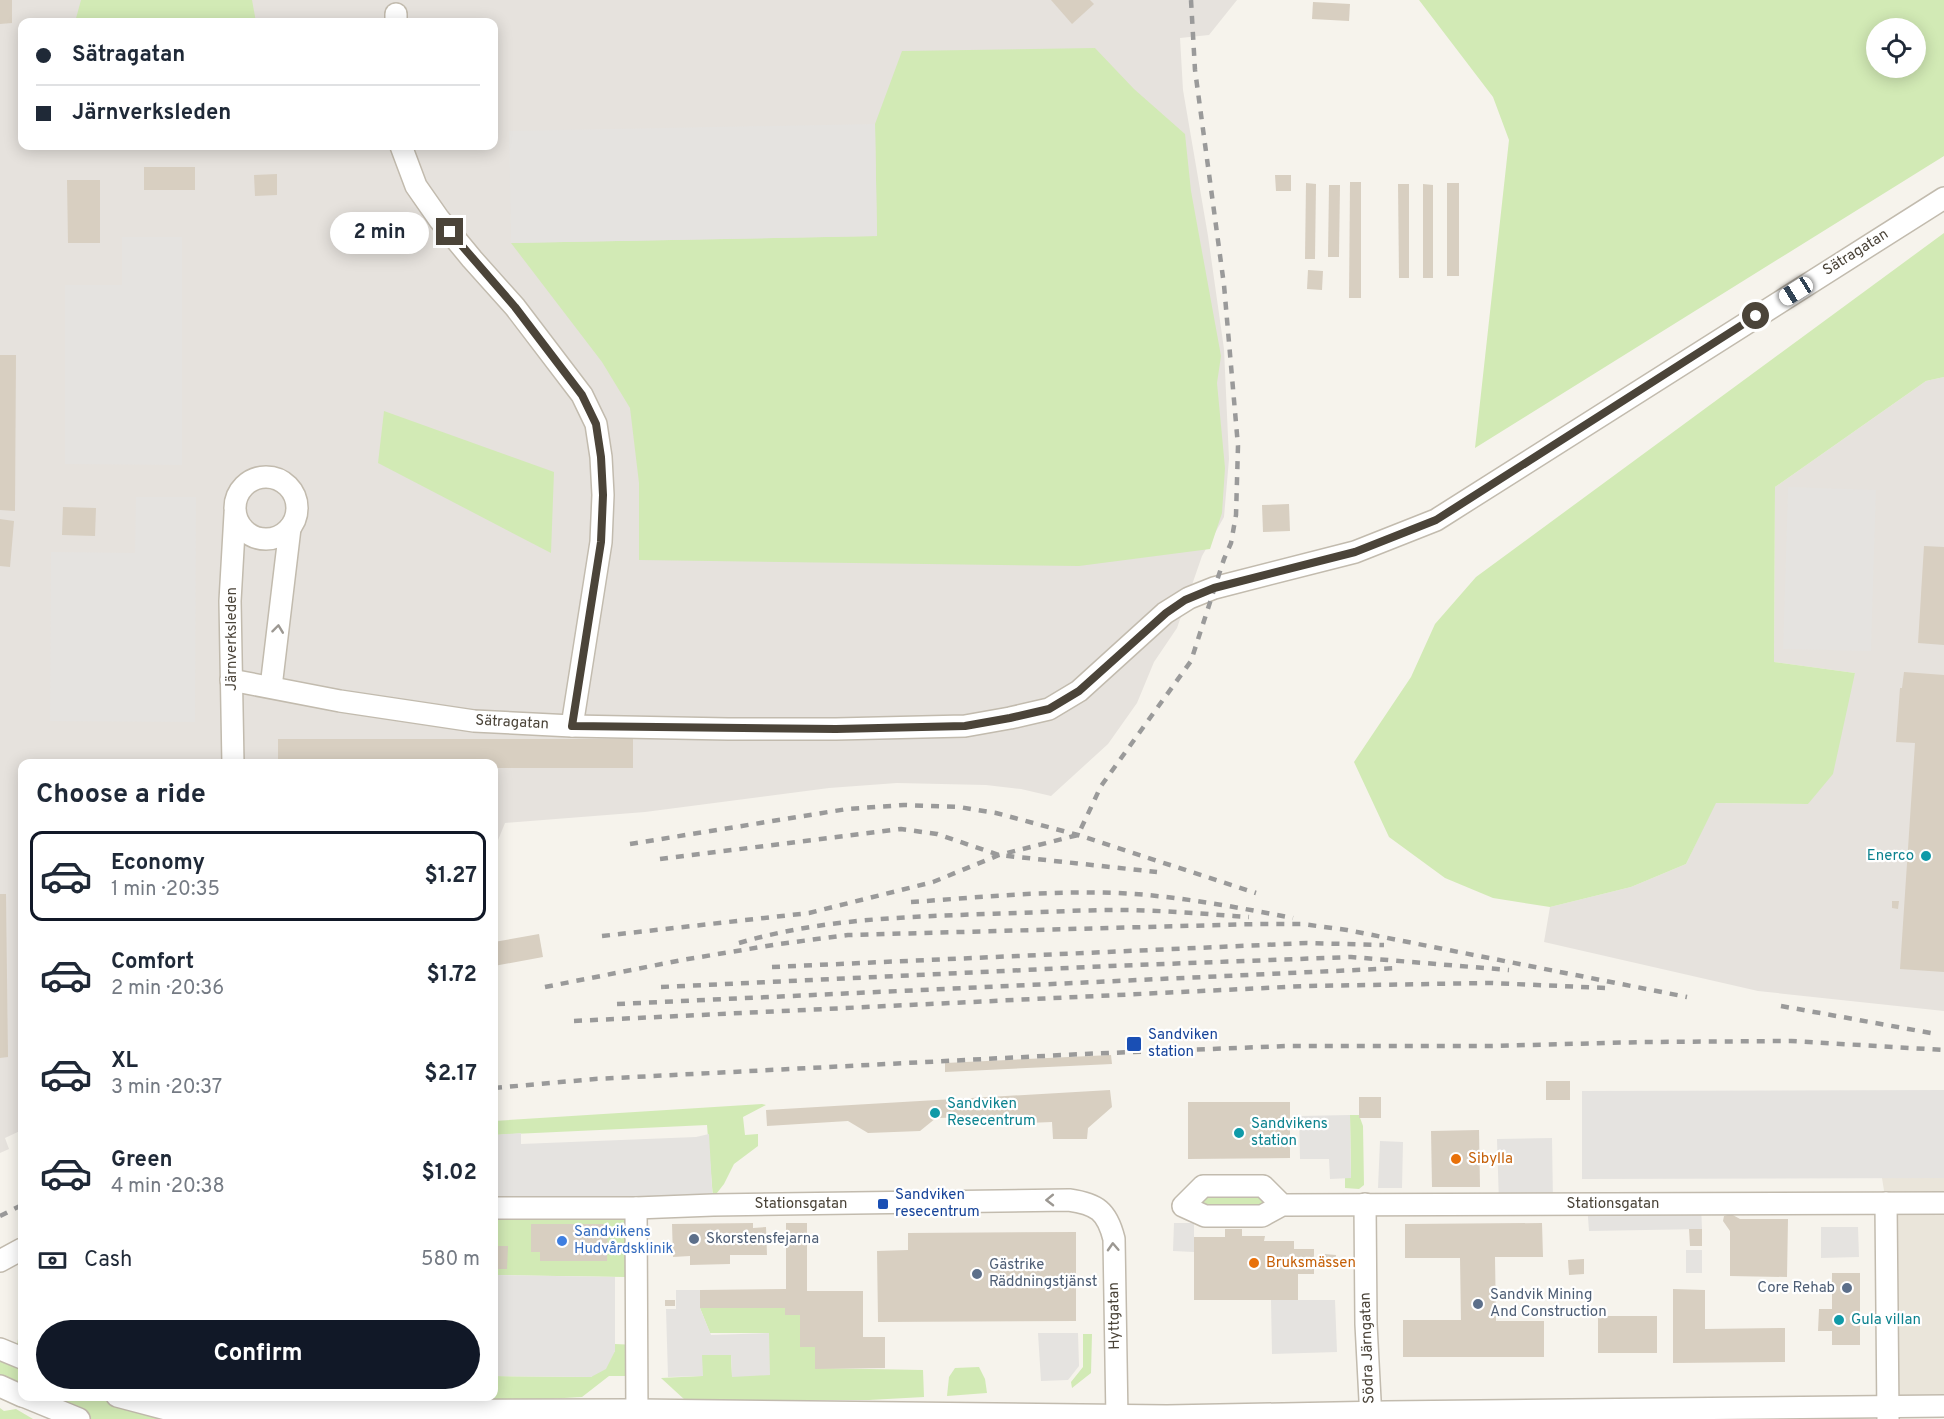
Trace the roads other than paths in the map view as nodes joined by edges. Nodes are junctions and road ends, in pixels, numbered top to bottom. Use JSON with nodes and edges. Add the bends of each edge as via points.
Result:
{"nodes":[{"id":1,"x":402,"y":150,"type":"edge"},
{"id":2,"x":1944,"y":198,"type":"edge"},
{"id":3,"x":235,"y":514,"type":"junction"},
{"id":4,"x":290,"y":528,"type":"junction"},
{"id":5,"x":231,"y":680,"type":"junction"},
{"id":6,"x":271,"y":687,"type":"junction"},
{"id":7,"x":572,"y":726,"type":"junction"},
{"id":8,"x":233,"y":759,"type":"edge"},
{"id":9,"x":1886,"y":1203,"type":"junction"},
{"id":10,"x":1944,"y":1203,"type":"edge"},
{"id":11,"x":1365,"y":1204,"type":"junction"},
{"id":12,"x":1282,"y":1205,"type":"dead end"},
{"id":13,"x":498,"y":1208,"type":"edge"},
{"id":14,"x":636,"y":1208,"type":"junction"},
{"id":15,"x":1104,"y":1215,"type":"joint"},
{"id":16,"x":18,"y":1252,"type":"edge"},
{"id":17,"x":0,"y":1261,"type":"edge"},
{"id":18,"x":0,"y":1349,"type":"edge"},
{"id":19,"x":18,"y":1356,"type":"edge"},
{"id":20,"x":0,"y":1386,"type":"edge"},
{"id":21,"x":18,"y":1394,"type":"edge"},
{"id":22,"x":37,"y":1401,"type":"edge"},
{"id":23,"x":136,"y":1401,"type":"edge"},
{"id":24,"x":1944,"y":1406,"type":"edge"},
{"id":25,"x":59,"y":1409,"type":"edge"},
{"id":26,"x":232,"y":1409,"type":"edge"},
{"id":27,"x":1888,"y":1413,"type":"edge"},
{"id":28,"x":637,"y":1414,"type":"edge"},
{"id":29,"x":1590,"y":1414,"type":"edge"},
{"id":30,"x":1371,"y":1415,"type":"edge"},
{"id":31,"x":1117,"y":1417,"type":"edge"},
{"id":32,"x":79,"y":1419,"type":"edge"},
{"id":33,"x":1087,"y":1419,"type":"edge"}],
"edges":[{"from":1,"to":7,"type":"street","via":[[416,186],[439,219],[515,307],[582,395],[596,424],[603,495],[601,542]]},
{"from":2,"to":7,"type":"street","name":"Sätragatan","via":[[1436,520],[1355,552],[1189,598],[1166,613],[1079,691],[1049,709],[965,726]]},
{"from":3,"to":4,"type":"street","via":[[244,531],[262,540],[273,539]]},
{"from":3,"to":4,"type":"street","name":"Järnverksleden","via":[[234,504],[243,487],[270,477],[293,494],[297,511]]},
{"from":3,"to":5,"type":"street","name":"Järnverksleden"},
{"from":6,"to":4,"type":"street","name":"Järnverksleden","one_way":true},
{"from":5,"to":6,"type":"street","name":"Sätragatan"},
{"from":5,"to":8,"type":"street","name":"Järnverksleden"},
{"from":6,"to":7,"type":"street","name":"Sätragatan","via":[[474,721]]},
{"from":9,"to":10,"type":"street","name":"Stationsgatan"},
{"from":9,"to":11,"type":"street","name":"Stationsgatan"},
{"from":9,"to":27,"type":"street"},
{"from":11,"to":12,"type":"street","name":"Stationsgatan"},
{"from":11,"to":30,"type":"street","name":"Södra Järngatan"},
{"from":13,"to":14,"type":"street","name":"Stationsgatan"},
{"from":15,"to":14,"type":"street","name":"Stationsgatan","one_way":true,"via":[[1096,1207],[1069,1200]]},
{"from":14,"to":28,"type":"street"},
{"from":31,"to":15,"type":"street","name":"Hyttgatan","one_way":true,"via":[[1114,1239]]},
{"from":16,"to":17,"type":"street"},
{"from":18,"to":19,"type":"street"},
{"from":20,"to":21,"type":"street"},
{"from":22,"to":25,"type":"street"},
{"from":23,"to":26,"type":"street","via":[[170,1410]]},
{"from":24,"to":27,"type":"street"},
{"from":25,"to":32,"type":"street"},
{"from":26,"to":28,"type":"street"},
{"from":27,"to":29,"type":"street"},
{"from":28,"to":31,"type":"street"},
{"from":29,"to":30,"type":"street"},
{"from":30,"to":31,"type":"street"},
{"from":31,"to":33,"type":"street"}]}
